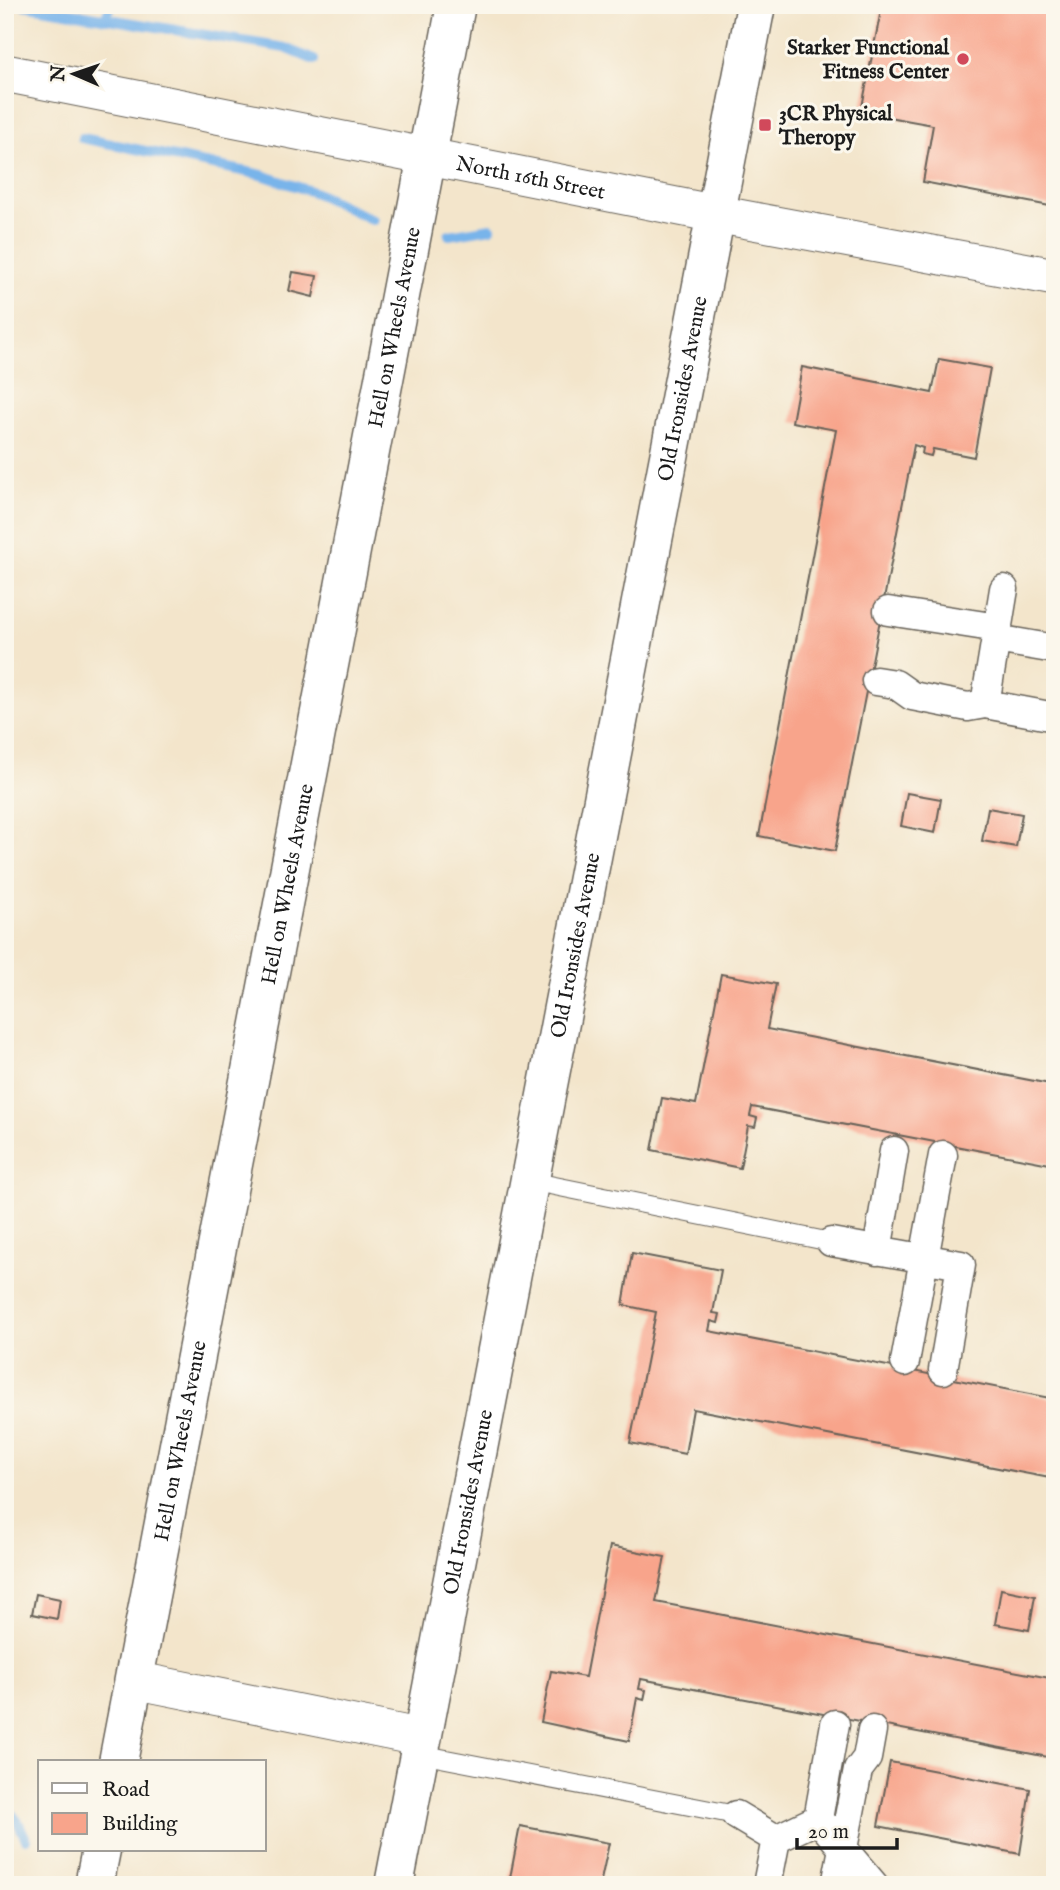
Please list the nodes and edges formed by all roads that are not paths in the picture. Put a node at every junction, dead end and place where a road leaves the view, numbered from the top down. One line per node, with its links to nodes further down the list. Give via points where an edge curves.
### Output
1 (456, 5): 4 (street, Hell on Wheels Avenue)
2 (756, 5): 5 (street, Old Ironsides Avenue)
3 (5, 73): 4 (street, North 16th Street)
4 (427, 156): 5 (street, North 16th Street); 22 (street, Hell on Wheels Avenue)
5 (716, 214): 6 (street, North 16th Street); 16 (street, Old Ironsides Avenue)
6 (1055, 277)
7 (1004, 589): 9 (street)
8 (888, 611): 9 (street)
9 (997, 633): 10 (street); 12 (street)
10 (1055, 649)
11 (876, 681): 12 (street, via 895,684 912,696 968,706)
12 (985, 704): 13 (street)
13 (1055, 717)
14 (894, 1151): 18 (street)
15 (943, 1155): 19 (street)
16 (530, 1181): 17 (lane); 25 (street, Old Ironsides Avenue)
17 (831, 1242): 18 (street)
18 (877, 1251): 19 (street)
19 (924, 1259): 20 (street); 21 (street, via 961,1265)
20 (905, 1362)
21 (943, 1370)
22 (134, 1680): 25 (street); 26 (street, Hell on Wheels Avenue)
23 (835, 1724): 28 (street)
24 (872, 1730): 30 (street, via 867,1758 858,1770)
25 (421, 1746): 27 (lane); 33 (street, Old Ironsides Avenue)
26 (118, 1760)
27 (736, 1815): 29 (street)
28 (818, 1819): 29 (street); 30 (street)
29 (776, 1839): 34 (street)
30 (843, 1847): 35 (street); 36 (street)
31 (101, 1852): 32 (street)
32 (94, 1885)
33 (394, 1885)
34 (767, 1885)
35 (836, 1885)
36 (874, 1885)

